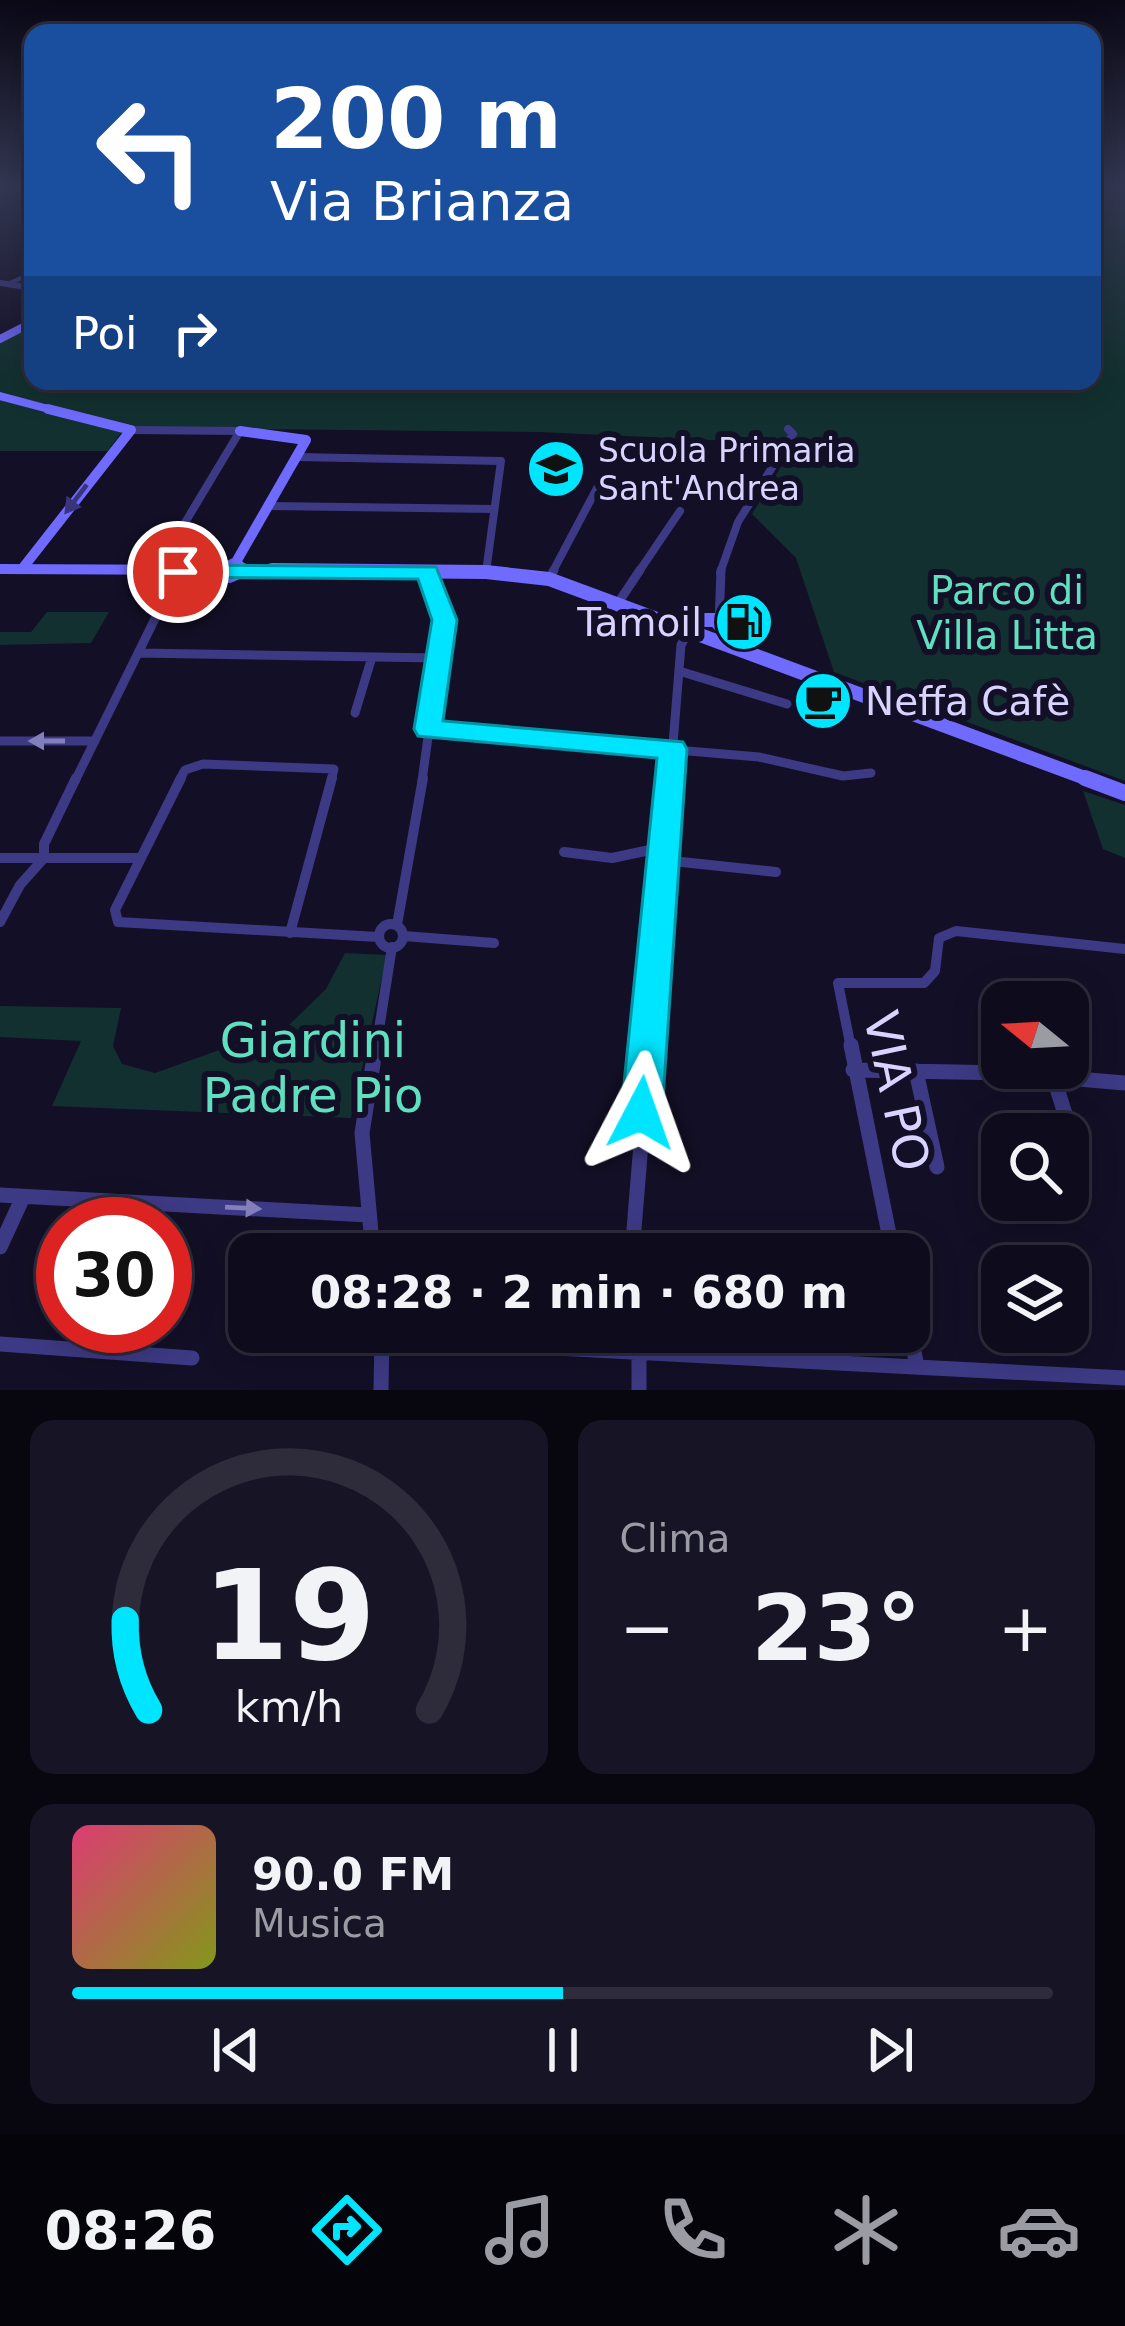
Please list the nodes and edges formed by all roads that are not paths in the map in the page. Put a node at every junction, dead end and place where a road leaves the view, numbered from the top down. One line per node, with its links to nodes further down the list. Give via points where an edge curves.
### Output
1 (0, 396): 3 (main road)
2 (788, 429): 19 (street, via 793,434 734,522)
3 (131, 430): 4 (street); 12 (main road, one-way to 12)
4 (240, 431): 5 (main road, via 306,438); 13 (street)
5 (297, 457): 7 (main road); 8 (street, via 491,458 501,461)
6 (597, 488): 17 (street)
7 (268, 506): 8 (street); 10 (main road)
8 (494, 509): 16 (street)
9 (680, 511): 18 (street)
10 (240, 566): 14 (main road); 15 (main road)
11 (0, 569): 12 (main road)
12 (22, 569): 13 (main road)
13 (156, 571): 14 (main road)
14 (178, 572): 20 (street)
15 (428, 572): 16 (main road); 22 (street, via 443,609)
16 (486, 572): 17 (main road)
17 (549, 579): 18 (main road)
18 (618, 603): 19 (main road)
19 (706, 625): 23 (street, via 681,645); 31 (main road, via 757,654)
20 (139, 653): 21 (street); 28 (street)
21 (371, 657): 22 (street); 25 (street)
22 (437, 658): 26 (street)
23 (679, 671): 24 (street); 29 (street)
24 (787, 704)
25 (355, 713)
26 (428, 729): 29 (street); 40 (street)
27 (0, 741): 28 (street, one-way to 27)
28 (95, 741): 35 (street)
29 (673, 749): 30 (street, via 843,776); 33 (street)
30 (871, 773)
31 (1125, 793)
32 (564, 852): 33 (street)
33 (664, 854): 37 (street); 54 (street)
34 (0, 858): 35 (street)
35 (44, 858): 36 (street); 38 (street)
36 (140, 858): 39 (street, via 114,918 127,925); 39 (street, via 179,776 193,766 334,770)
37 (776, 872)
38 (0, 922)
39 (290, 933): 41 (street)
40 (398, 936): 41 (street); 41 (street, via 384,927); 42 (street); 52 (street, via 362,1133)
41 (378, 937)
42 (494, 943)
43 (1125, 949): 44 (street, VIA PO, via 946,932 935,971 923,983 838,983)
44 (853, 1070): 45 (street); 55 (street, VIA PO)
45 (916, 1071): 46 (street); 49 (street)
46 (981, 1073)
47 (1089, 1080): 48 (street)
48 (1125, 1083)
49 (937, 1168)
50 (0, 1196): 51 (street)
51 (23, 1197): 52 (street, one-way to 52); 56 (street)
52 (368, 1215): 53 (street)
53 (370, 1233)
54 (634, 1233)
55 (888, 1233)
56 (0, 1247)
57 (0, 1344): 62 (street)
58 (382, 1353): 65 (street)
59 (639, 1353): 66 (street)
60 (676, 1353): 63 (street)
61 (914, 1353): 63 (street)
62 (192, 1358)
63 (917, 1366): 64 (street)
64 (1125, 1378)
65 (381, 1390)
66 (639, 1390)

